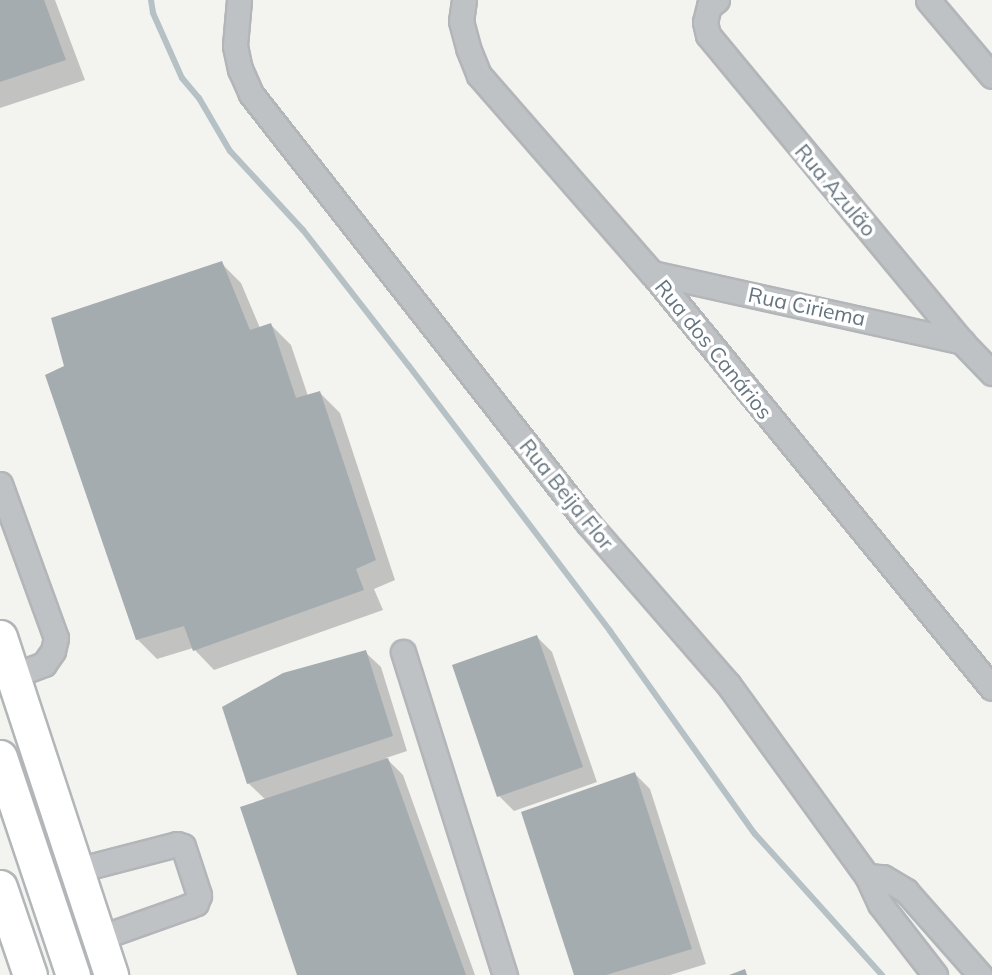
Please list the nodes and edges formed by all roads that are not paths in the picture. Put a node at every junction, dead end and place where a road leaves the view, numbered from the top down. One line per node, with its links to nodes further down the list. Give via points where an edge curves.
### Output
1 (239, 0): 16 (street, Rua Beija Flor, via 235,46 251,93 588,523 728,684)
2 (464, 0): 6 (street, Rua dos Canários, via 461,21 480,75)
3 (717, 0): 7 (street, Rua Azulão, via 709,6 708,35)
4 (928, 0): 5 (street)
5 (992, 76)
6 (652, 272): 7 (street, Rua Ciriema); 13 (street, Rua dos Canários)
7 (962, 342): 8 (street, Rua Azulão)
8 (992, 373)
9 (0, 484): 12 (street, via 56,638 44,664)
10 (0, 637): 12 (highway)
11 (403, 652): 22 (street)
12 (13, 676): 15 (highway)
13 (992, 688)
14 (0, 757): 20 (highway)
15 (77, 870): 18 (highway); 18 (street, via 177,844 183,846 199,895 196,903)
16 (867, 876): 23 (street, Rua Beija Flor, via 880,904); 24 (street, via 883,877 906,891)
17 (0, 887): 19 (highway)
18 (99, 938): 21 (highway)
19 (30, 975)
20 (73, 975)
21 (111, 975)
22 (505, 975)
23 (935, 975)
24 (980, 975)

